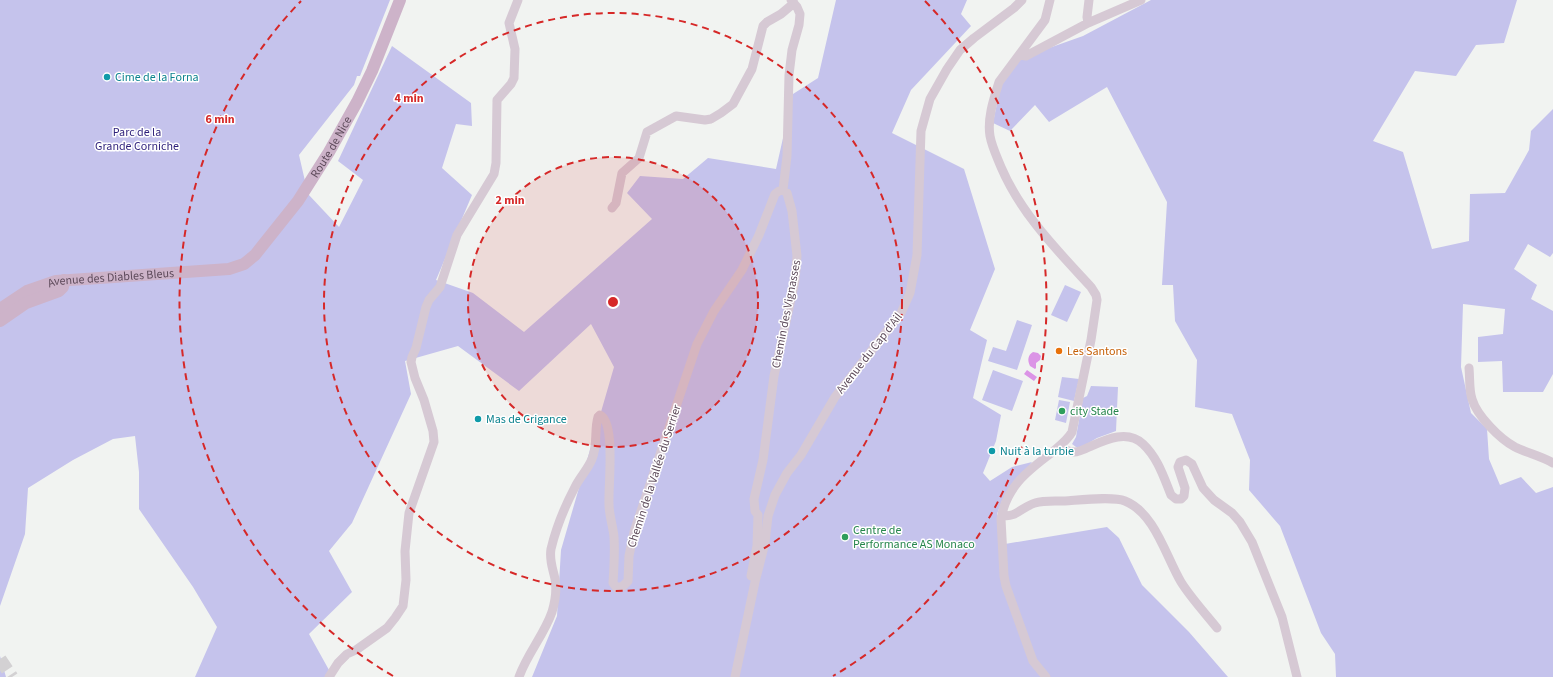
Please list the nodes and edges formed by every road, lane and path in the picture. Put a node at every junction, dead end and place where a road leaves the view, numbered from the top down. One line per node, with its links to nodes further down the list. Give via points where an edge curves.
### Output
1 (400, 0): 12 (main road, Route de Nice, via 360,96 298,202 255,255 244,264)
2 (518, 0): 24 (street, via 509,23 515,49 514,78 497,100 494,174 457,235 440,287 426,307 411,362 433,431 434,442 410,513 403,606 386,628 347,654)
3 (1022, 0): 20 (street, Avenue du Cap d'Ail, via 960,50 936,87 921,131 917,255 910,293 901,313 835,397 775,495)
4 (1050, 0): 9 (street, via 1045,20)
5 (1089, 0): 8 (street)
6 (1141, 0): 8 (street)
7 (793, 2): 10 (street, via 800,14 789,75 787,156); 11 (street, via 763,26 752,69 736,100 728,109 705,120 676,116 647,132 639,158 622,173 616,203)
8 (1088, 23): 9 (street, via 1026,56)
9 (1019, 55): 17 (street, via 999,82 995,94 990,130 994,151 1006,180 1029,217 1091,287 1097,300 1072,432)
10 (783, 190): 19 (street, Chemin des Vignasses, via 792,211 797,256 774,376 763,460 754,499); 25 (street, Chemin de la Vallée du Serrier, via 775,194 742,270 714,310 697,344 634,532 629,556 628,581 617,588 613,583 614,536 608,505 609,436 604,417 598,417 592,458 575,487 551,551 550,561 556,585 552,611)
11 (612, 208)
12 (229, 269): 13 (main road, Avenue des Diables Bleus)
13 (64, 280): 14 (main road, Avenue des Diables Bleus, via 27,291); 15 (main road, via 59,291 26,303)
14 (0, 309)
15 (0, 321)
16 (1469, 368): 18 (street, via 1472,399 1477,410 1496,432 1516,448)
17 (1061, 445): 21 (street, via 1020,480 1009,494); 28 (street, via 1065,450 1074,452 1113,437 1134,439 1143,444 1153,456 1171,495 1176,499 1184,496 1185,488 1178,467 1180,462 1186,460 1192,464 1203,488 1232,513 1252,542 1282,617)
18 (1553, 462)
19 (758, 515): 20 (street); 22 (street, Chemin des Vignasses, via 757,546 751,573 751,578)
20 (768, 516): 22 (street, Avenue du Cap d'Ail, via 765,543)
21 (1002, 516): 23 (street, via 1014,515 1040,502 1124,500 1134,506 1149,522 1158,535 1172,567); 27 (street, via 1006,586 1033,661)
22 (755, 582): 26 (street, Avenue du Cap d'Ail)
23 (1217, 628)
24 (329, 677)
25 (519, 677)
26 (735, 677)
27 (1046, 677)
28 (1297, 677)

